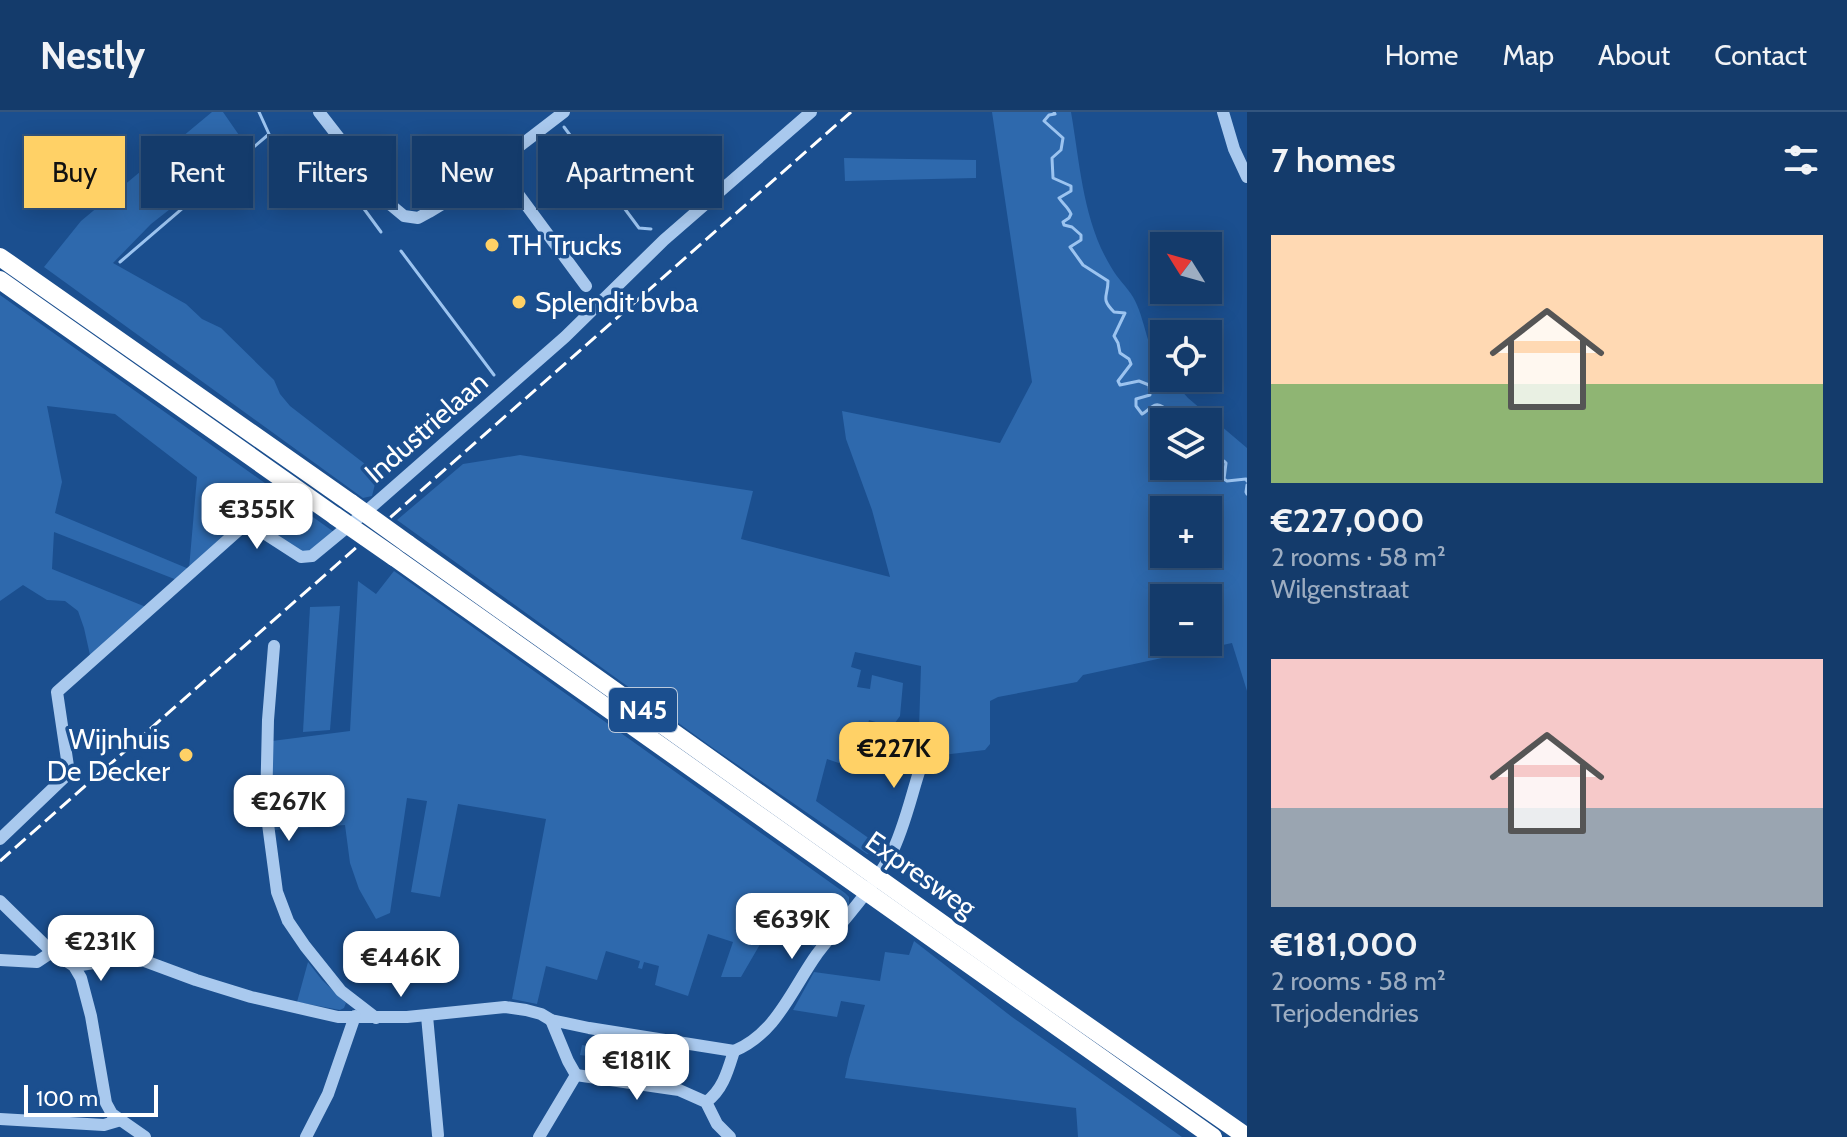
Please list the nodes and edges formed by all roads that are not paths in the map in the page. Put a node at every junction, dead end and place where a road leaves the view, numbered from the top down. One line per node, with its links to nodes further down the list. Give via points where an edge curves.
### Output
1 (319, 112): 8 (street, via 404,216 418,218)
2 (564, 112): 5 (street)
3 (811, 112): 15 (street, Industrielaan, via 664,240 565,337 312,556 301,557 256,528 241,528 57,692 69,773)
4 (1223, 112): 6 (street)
5 (522, 144)
6 (1247, 177)
7 (522, 199): 11 (street)
8 (436, 208)
9 (0, 257): 12 (highway, N45, bridge, via 351,503)
10 (0, 280): 12 (highway, N45, bridge, via 335,516)
11 (586, 286)
12 (401, 551): 16 (highway, Expresweg / N45)
13 (274, 646): 23 (street, via 266,809 277,892 305,946 341,991)
14 (934, 760): 16 (street, via 919,772 892,853)
15 (0, 839)
16 (872, 884): 25 (street, via 773,1021 749,1045); 35 (highway, Expresweg / N45); 36 (highway, Expresweg / N45)
17 (0, 901): 18 (street)
18 (52, 952): 19 (street, via 37,962); 20 (street)
19 (0, 960)
20 (74, 966): 21 (street, via 134,957 251,997 338,1017); 29 (street, via 91,1016)
21 (355, 1016): 23 (street); 32 (street, via 328,1094)
22 (427, 1016): 23 (street); 24 (street, via 505,1007); 30 (street)
23 (376, 1018)
24 (551, 1020): 25 (street); 26 (street)
25 (734, 1051): 27 (street, via 723,1083)
26 (576, 1075): 27 (street, via 679,1090); 33 (street)
27 (706, 1102): 34 (street)
28 (0, 1119): 29 (street)
29 (113, 1127): 31 (street)
30 (438, 1135)
31 (145, 1137)
32 (306, 1137)
33 (539, 1137)
34 (730, 1137)
35 (1213, 1137)
36 (1247, 1137)

